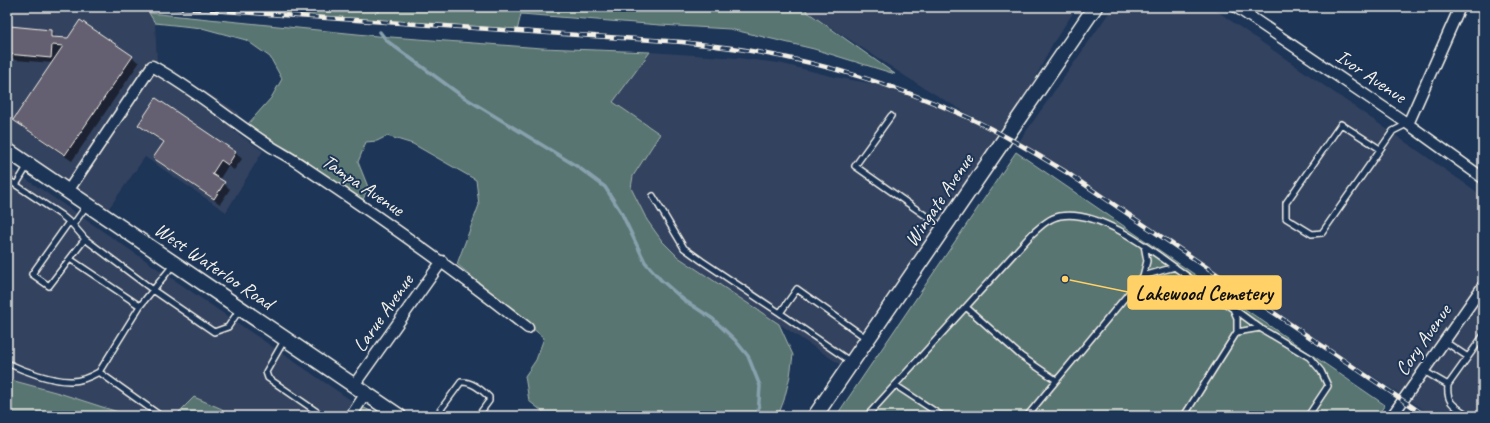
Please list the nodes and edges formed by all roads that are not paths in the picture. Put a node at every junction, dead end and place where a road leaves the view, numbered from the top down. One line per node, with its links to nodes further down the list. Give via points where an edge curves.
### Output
1 (1095, 7): 16 (street, Wingate Avenue)
2 (1236, 7): 5 (street, Ivor Avenue)
3 (1460, 7): 5 (street)
4 (891, 116): 16 (lane, via 854,166)
5 (1408, 124): 6 (lane, via 1393,131); 9 (street, Ivor Avenue)
6 (1380, 149): 6 (lane, via 1322,233 1312,234 1286,218 1286,204 1341,124)
7 (7, 150): 8 (street, West Waterloo Road)
8 (28, 165): 11 (lane); 12 (street, West Waterloo Road)
9 (1483, 178)
10 (7, 179): 11 (lane)
11 (16, 185): 15 (lane)
12 (68, 191): 14 (street, West Waterloo Road); 20 (street, Tampa Avenue, via 152,66 174,78 258,138)
13 (653, 196): 30 (lane, via 684,248)
14 (88, 205): 15 (lane); 21 (street, West Waterloo Road)
15 (71, 223): 17 (lane); 19 (lane, via 32,274 49,286)
16 (944, 228): 36 (street, Wingate Avenue)
17 (85, 239): 19 (lane); 25 (lane)
18 (1144, 245): 22 (lane); 23 (lane, via 1147,261); 27 (lane, via 1106,223 1081,216 1060,216 1046,222 1032,234)
19 (70, 258): 26 (lane)
20 (442, 261): 31 (street, Tampa Avenue); 44 (street, Larue Avenue)
21 (174, 263): 25 (lane); 28 (street, West Waterloo Road)
22 (1175, 267): 23 (lane); 29 (lane)
23 (1143, 276): 43 (lane)
24 (1483, 286): 37 (street, Cory Avenue)
25 (153, 290): 26 (lane); 28 (lane, via 214,332 228,327)
26 (140, 306): 42 (lane)
27 (966, 307): 43 (lane, via 1022,356); 45 (lane)
28 (240, 308): 35 (street, West Waterloo Road)
29 (1233, 309): 32 (lane); 33 (lane, via 1237,318)
30 (780, 313): 36 (lane, via 797,289); 40 (lane)
31 (528, 328)
32 (1260, 328): 33 (lane); 59 (lane, via 1309,357 1321,371 1328,386)
33 (1236, 332): 58 (lane)
34 (1483, 336): 38 (lane)
35 (286, 339): 44 (street, West Waterloo Road); 49 (lane, via 269,365 266,372 268,378)
36 (868, 339): 40 (street, Wingate Avenue)
37 (1444, 341): 38 (lane); 41 (street, Cory Avenue)
38 (1468, 357): 46 (lane)
39 (7, 363): 42 (lane, via 50,379 70,382 86,379)
40 (852, 363): 54 (street, Wingate Avenue)
41 (1424, 371): 46 (lane); 60 (street, Cory Avenue)
42 (99, 372): 48 (lane)
43 (1056, 380): 57 (lane)
44 (354, 385): 47 (street, West Waterloo Road)
45 (894, 385): 55 (lane); 56 (lane)
46 (1448, 385): 61 (lane, via 1447,395 1450,402)
47 (366, 394): 50 (street); 51 (street, West Waterloo Road)
48 (158, 414)
49 (323, 416)
50 (350, 416)
51 (399, 416)
52 (436, 416): 53 (lane, via 461,382 467,382 489,397 489,401)
53 (478, 416)
54 (815, 416)
55 (867, 416)
56 (942, 416)
57 (1027, 416)
58 (1184, 416)
59 (1308, 416)
60 (1392, 416)
61 (1469, 416)

